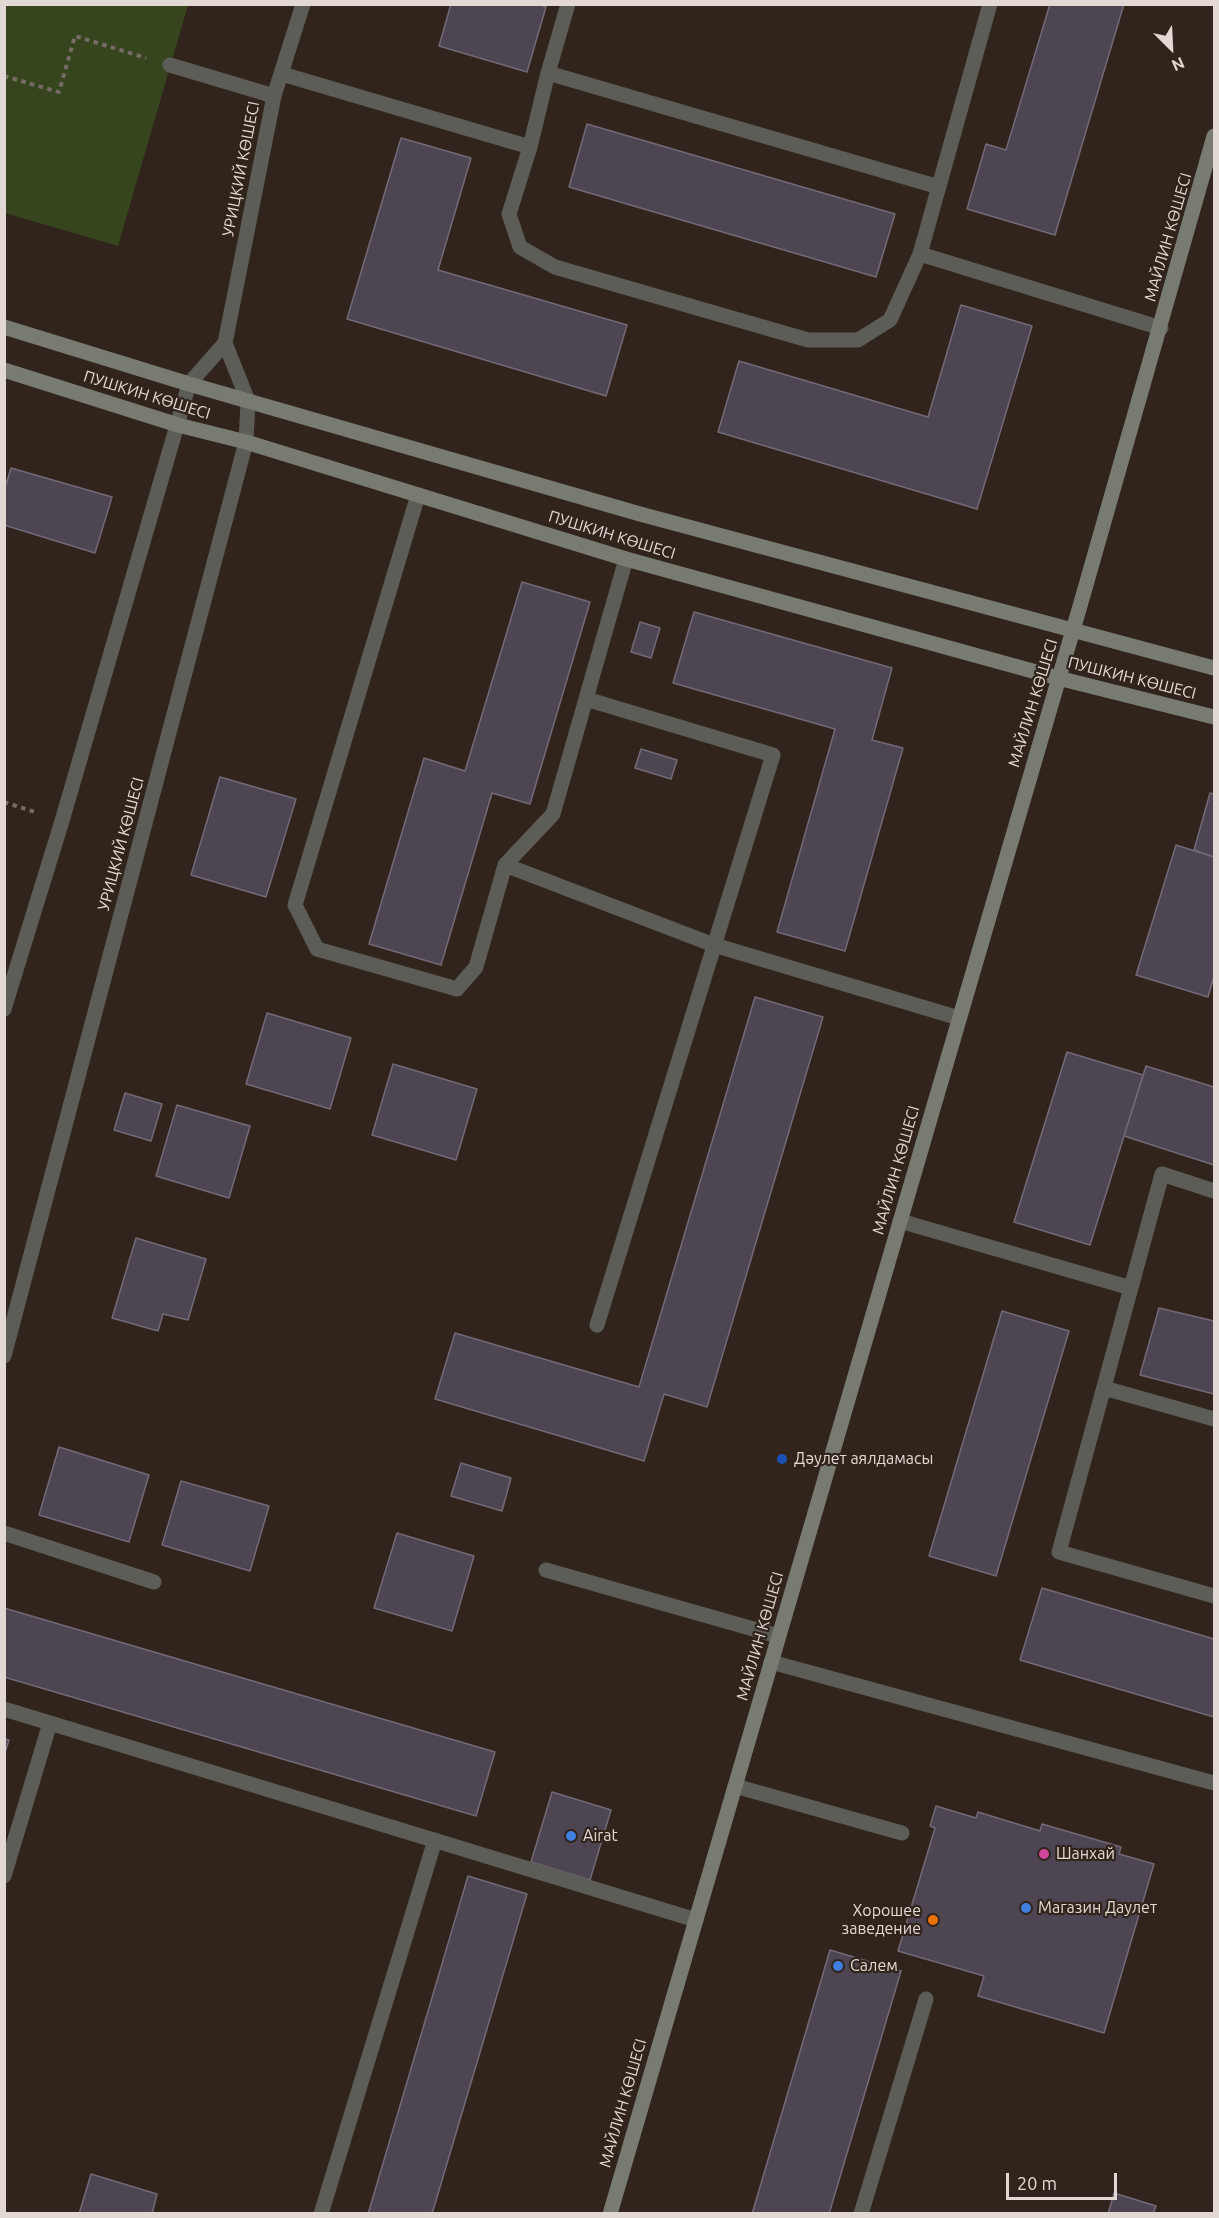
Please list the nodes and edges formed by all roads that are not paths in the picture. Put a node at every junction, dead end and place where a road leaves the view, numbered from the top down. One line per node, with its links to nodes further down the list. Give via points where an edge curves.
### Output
1 (303, 4): 6 (street, УРИЦКИЙ КӨШЕСІ)
2 (568, 4): 5 (street)
3 (990, 4): 10 (street)
4 (170, 65): 7 (street)
5 (548, 73): 9 (street); 10 (street)
6 (282, 74): 7 (street, УРИЦКИЙ КӨШЕСІ); 9 (street)
7 (274, 96): 14 (street, УРИЦКИЙ КӨШЕСІ)
8 (1215, 136): 13 (street, МАЙЛИН КӨШЕСІ)
9 (530, 147): 11 (street, via 509,214 520,247 555,267 808,340 858,340 890,320)
10 (939, 187): 11 (street)
11 (920, 254): 13 (street)
12 (4, 327): 16 (street, ПУШКИН КӨШЕСІ)
13 (1161, 328): 22 (street, МАЙЛИН КӨШЕСІ)
14 (225, 343): 16 (street); 17 (street, УРИЦКИЙ КӨШЕСІ)
15 (4, 370): 18 (street, ПУШКИН КӨШЕСІ)
16 (189, 384): 17 (street, ПУШКИН КӨШЕСІ); 18 (street)
17 (248, 401): 19 (street, УРИЦКИЙ КӨШЕСІ); 22 (street, ПУШКИН КӨШЕСІ, via 640,514)
18 (178, 425): 19 (street, ПУШКИН КӨШЕСІ); 29 (street)
19 (246, 442): 20 (street, ПУШКИН КӨШЕСІ); 35 (street, УРИЦКИЙ КӨШЕСІ)
20 (418, 495): 21 (street, ПУШКИН КӨШЕСІ); 27 (street, via 295,905 317,949 457,989 476,967)
21 (626, 559): 24 (street, ПУШКИН КӨШЕСІ); 25 (street)
22 (1074, 629): 23 (street, ПУШКИН КӨШЕСІ); 24 (street, МАЙЛИН КӨШЕСІ)
23 (1215, 668)
24 (1058, 678): 26 (street, ПУШКИН КӨШЕСІ); 30 (street, МАЙЛИН КӨШЕСІ)
25 (586, 699): 27 (street, via 553,814); 28 (street, via 772,756)
26 (1215, 717)
27 (505, 865): 28 (street)
28 (714, 945): 30 (street); 34 (street)
29 (4, 1009)
30 (959, 1018): 32 (street, МАЙЛИН КӨШЕСІ)
31 (1215, 1191): 33 (street, via 1162,1174)
32 (900, 1221): 33 (street); 42 (street, МАЙЛИН КӨШЕСІ)
33 (1131, 1288): 36 (street)
34 (597, 1325)
35 (4, 1356)
36 (1104, 1388): 37 (street); 41 (street, via 1059,1552)
37 (1215, 1419)
38 (4, 1533): 40 (street)
39 (546, 1570): 42 (street)
40 (154, 1582)
41 (1215, 1596)
42 (778, 1636): 43 (street, МАЙЛИН КӨШЕСІ)
43 (771, 1662): 46 (street); 47 (street, МАЙЛИН КӨШЕСІ)
44 (4, 1709): 45 (street)
45 (50, 1723): 49 (street); 50 (street)
46 (1215, 1783)
47 (735, 1786): 48 (street); 51 (street, МАЙЛИН КӨШЕСІ)
48 (902, 1833)
49 (435, 1840): 51 (street); 53 (street)
50 (4, 1876)
51 (696, 1920): 54 (street, МАЙЛИН КӨШЕСІ)
52 (926, 1999): 55 (street)
53 (321, 2214)
54 (610, 2214)
55 (861, 2214)

